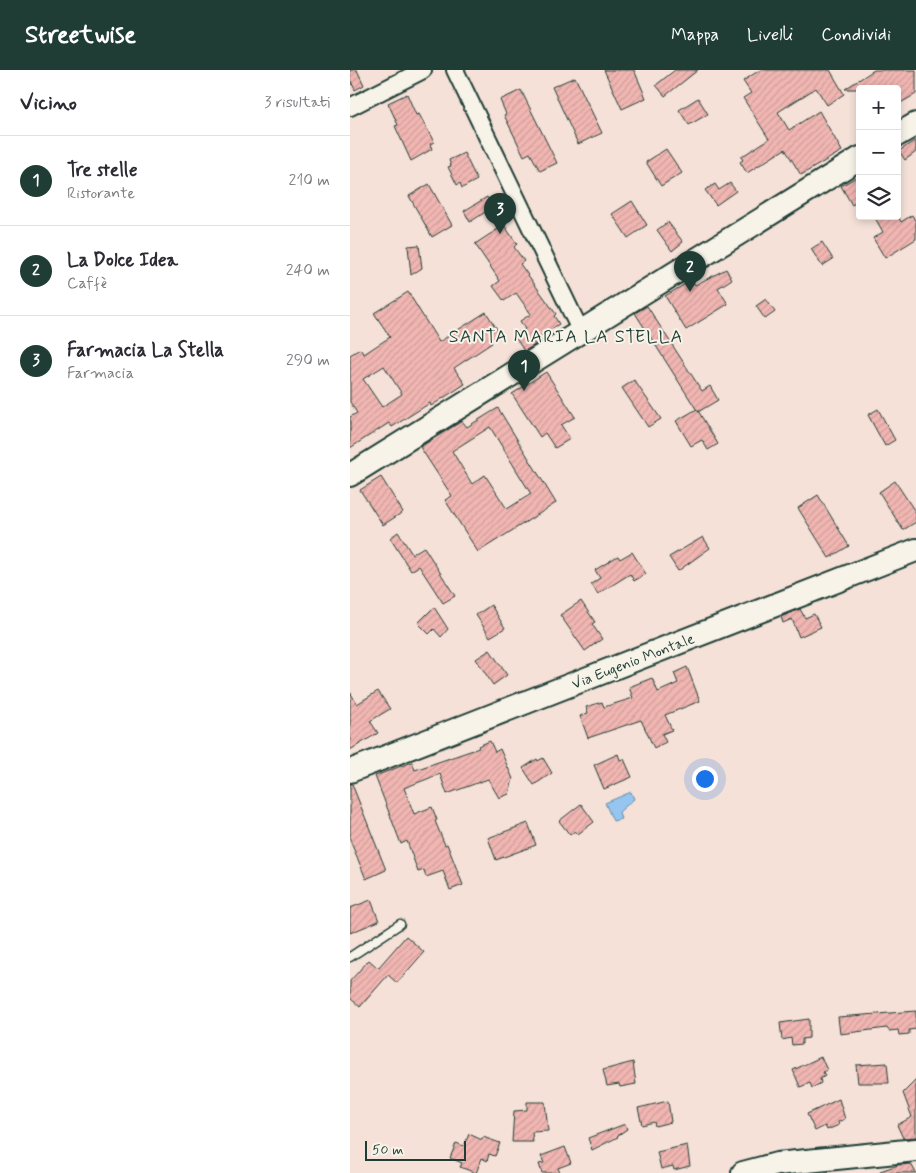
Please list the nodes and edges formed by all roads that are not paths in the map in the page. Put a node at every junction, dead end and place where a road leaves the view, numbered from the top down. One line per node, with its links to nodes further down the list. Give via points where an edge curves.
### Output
1 (423, 70): 3 (street)
2 (455, 70): 8 (street)
3 (405, 74): 4 (street)
4 (350, 107)
5 (916, 124): 6 (street)
6 (901, 133)
7 (856, 160): 8 (street)
8 (581, 332): 9 (street)
9 (350, 475)
10 (916, 550): 11 (street, Via Eugenio Montale)
11 (350, 772)
12 (400, 924): 13 (lane)
13 (350, 957)
14 (916, 1150): 15 (street, via 777,1164)
15 (743, 1173)

